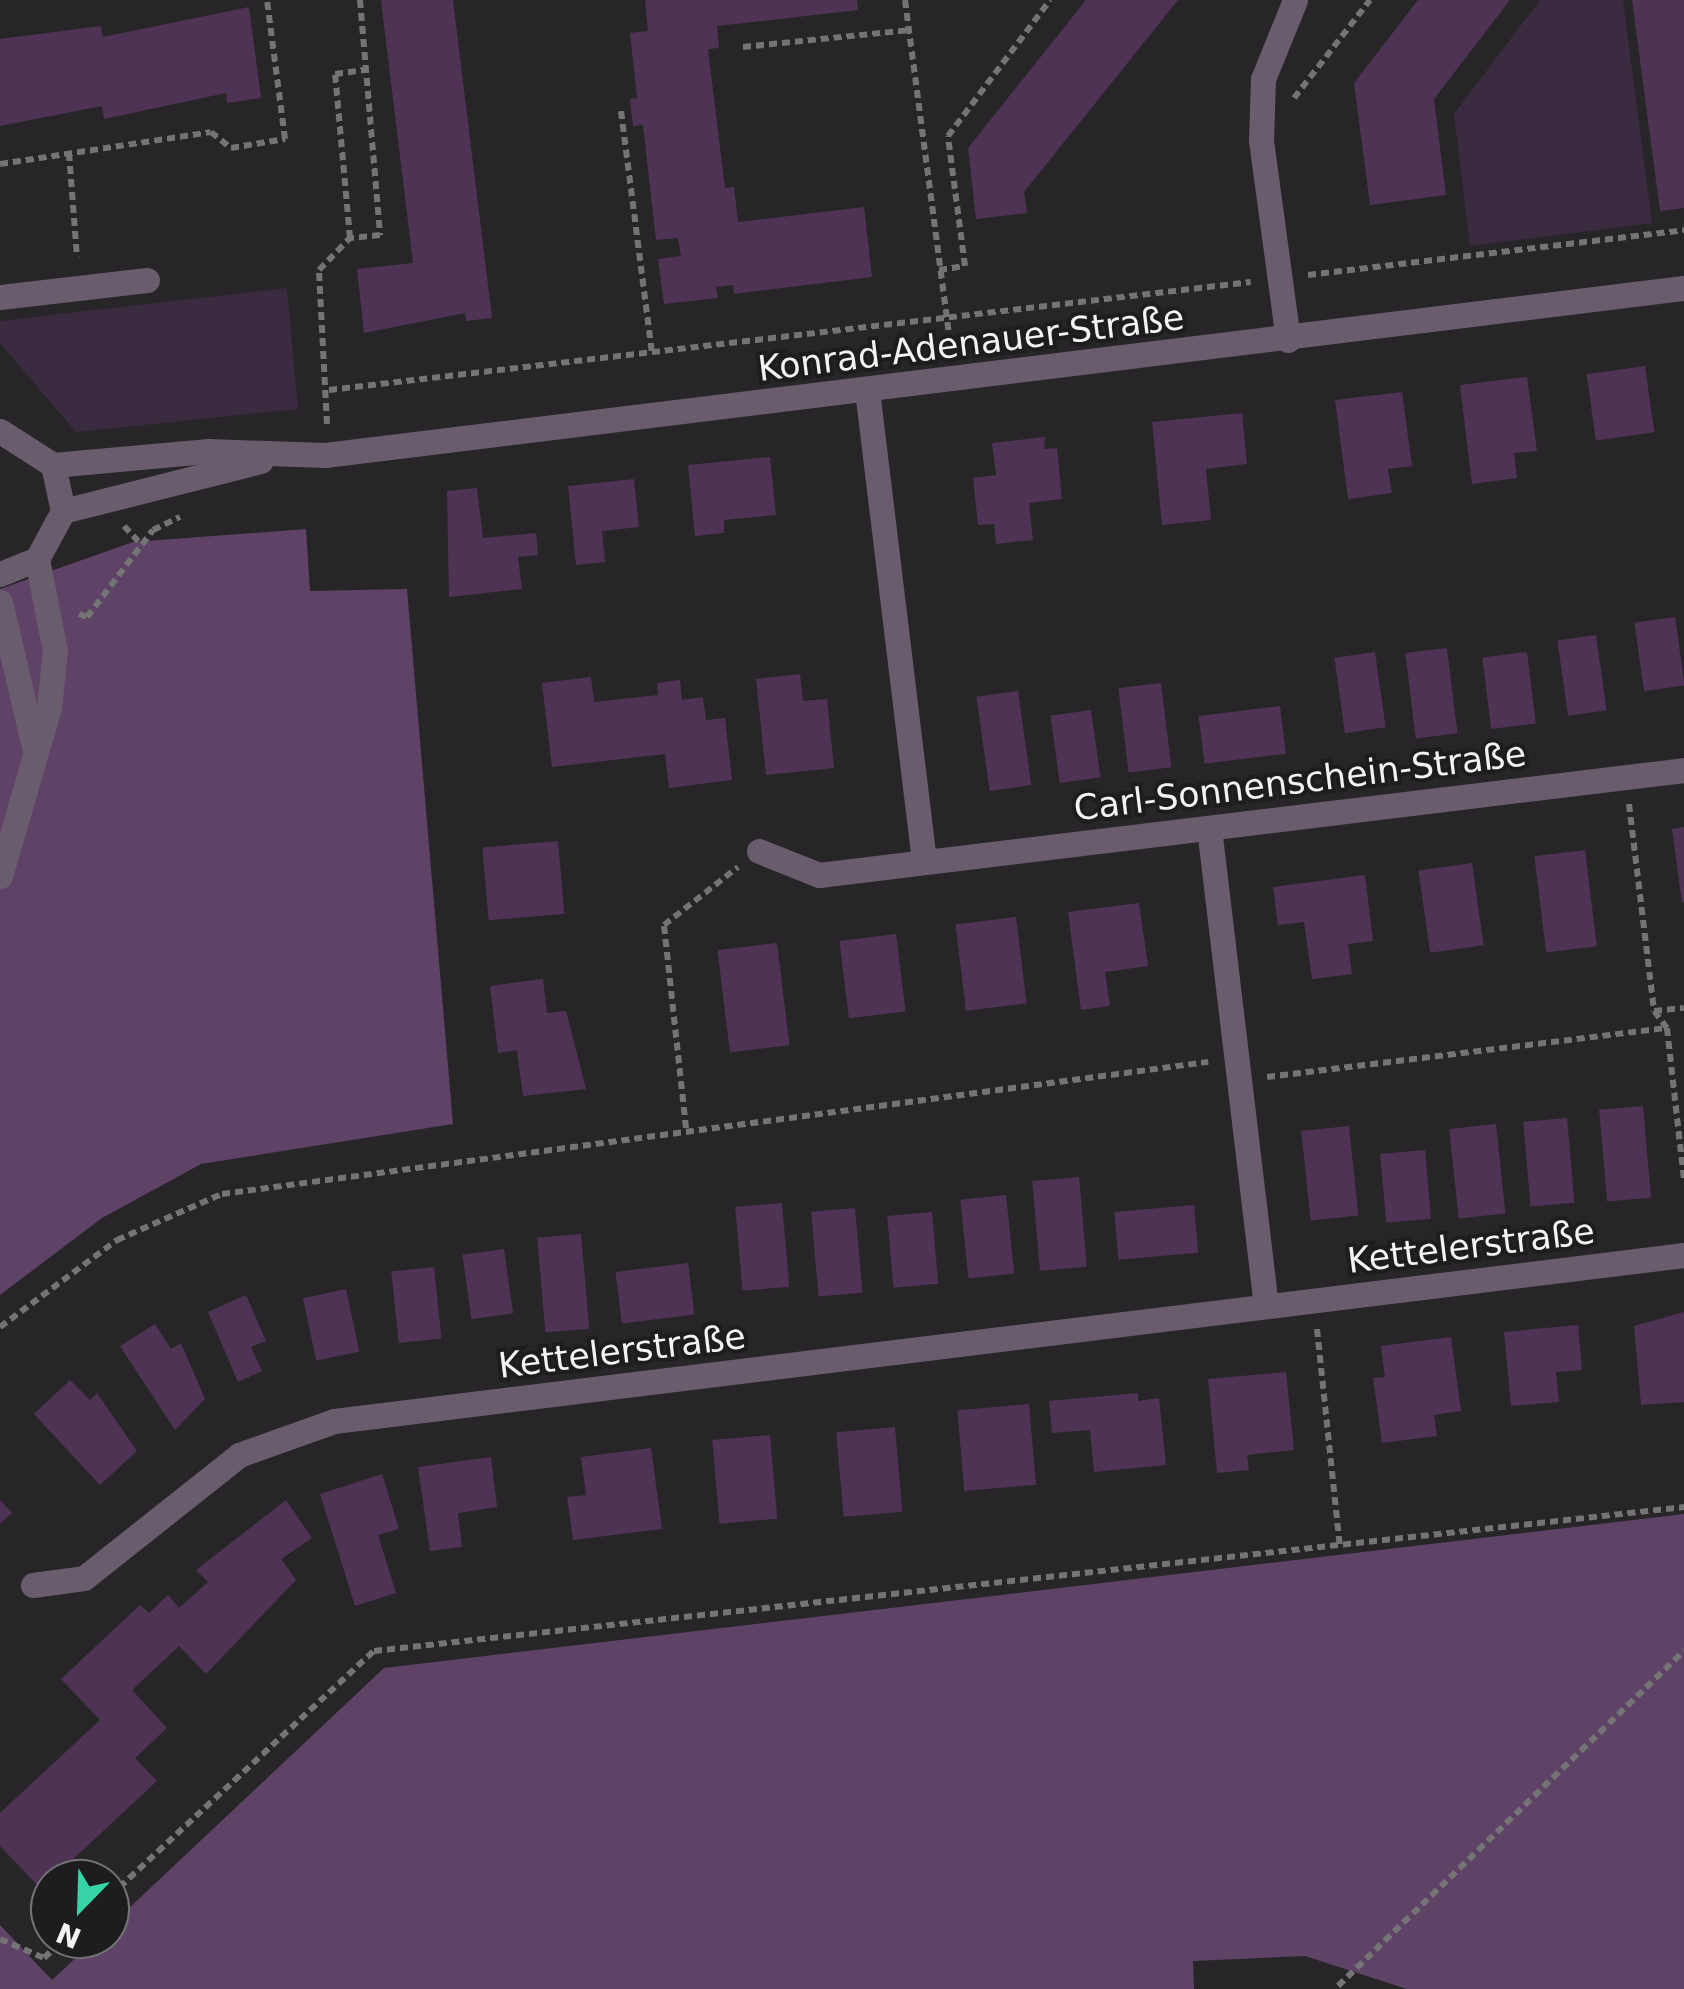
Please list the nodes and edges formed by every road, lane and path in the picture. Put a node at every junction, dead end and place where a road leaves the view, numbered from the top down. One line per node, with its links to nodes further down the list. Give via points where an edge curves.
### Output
1 (267, 0): 12 (path, via 285,139 231,148 211,132)
2 (360, 0): 9 (path)
3 (905, 0): 7 (path)
4 (1050, 0): 16 (path, via 948,136 965,266)
5 (1295, 0): 11 (street, via 1263,79)
6 (1370, 0): 11 (path)
7 (909, 30): 8 (path); 16 (path)
8 (744, 48)
9 (364, 70): 15 (path, via 335,74); 15 (path, via 380,235)
10 (621, 111): 24 (path)
11 (1261, 141): 17 (street)
12 (69, 153): 13 (path); 19 (path)
13 (0, 164)
14 (1684, 230): 17 (path)
15 (350, 238): 26 (path, via 320,270)
16 (939, 270): 22 (path)
17 (1280, 278): 22 (path); 23 (street)
18 (147, 280): 19 (street)
19 (80, 288): 21 (street)
20 (1684, 288): 23 (street, Konrad-Adenauer-Straße)
21 (0, 297)
22 (946, 319): 24 (path); 25 (path)
23 (1288, 340): 25 (street, Konrad-Adenauer-Straße)
24 (652, 353): 26 (path)
25 (956, 379): 27 (street, Konrad-Adenauer-Straße)
26 (329, 390): 29 (path)
27 (868, 390): 29 (street, Konrad-Adenauer-Straße); 43 (street)
28 (0, 431): 31 (street, via 38,447)
29 (325, 456): 30 (street, Konrad-Adenauer-Straße)
30 (266, 459): 31 (street, Konrad-Adenauer-Straße, via 208,452); 32 (street, Konrad-Adenauer-Straße)
31 (54, 466): 32 (street)
32 (63, 511): 34 (street)
33 (187, 513): 37 (path, via 122,562 87,617)
34 (37, 559): 35 (street); 38 (street, via 55,650)
35 (0, 574)
36 (0, 602): 38 (street)
37 (68, 610)
38 (35, 752): 44 (street)
39 (1684, 770): 40 (street, Carl-Sonnenschein-Straße)
40 (1626, 777): 41 (street, Carl-Sonnenschein-Straße); 46 (path)
41 (1209, 828): 43 (street, Carl-Sonnenschein-Straße); 48 (street)
42 (759, 851): 43 (street, Carl-Sonnenschein-Straße, via 819,875); 49 (path, via 664,925)
43 (924, 862)
44 (0, 876)
45 (1684, 1008): 46 (path)
46 (1654, 1011): 47 (path)
47 (1667, 1028): 48 (path); 50 (path)
48 (1240, 1069): 49 (path); 53 (street)
49 (686, 1128): 54 (path, via 222,1194 116,1240)
50 (1684, 1179)
51 (1684, 1255): 52 (street, Kettelerstraße)
52 (1314, 1300): 53 (street, Kettelerstraße); 56 (path)
53 (1266, 1306): 57 (street, Kettelerstraße, via 334,1422 239,1456 84,1578)
54 (0, 1327)
55 (1684, 1507): 56 (path)
56 (1340, 1547): 59 (path, via 374,1651)
57 (33, 1585)
58 (1684, 1651): 62 (path)
59 (130, 1877)
60 (0, 1939): 61 (path)
61 (30, 1952)
62 (1338, 1986)

